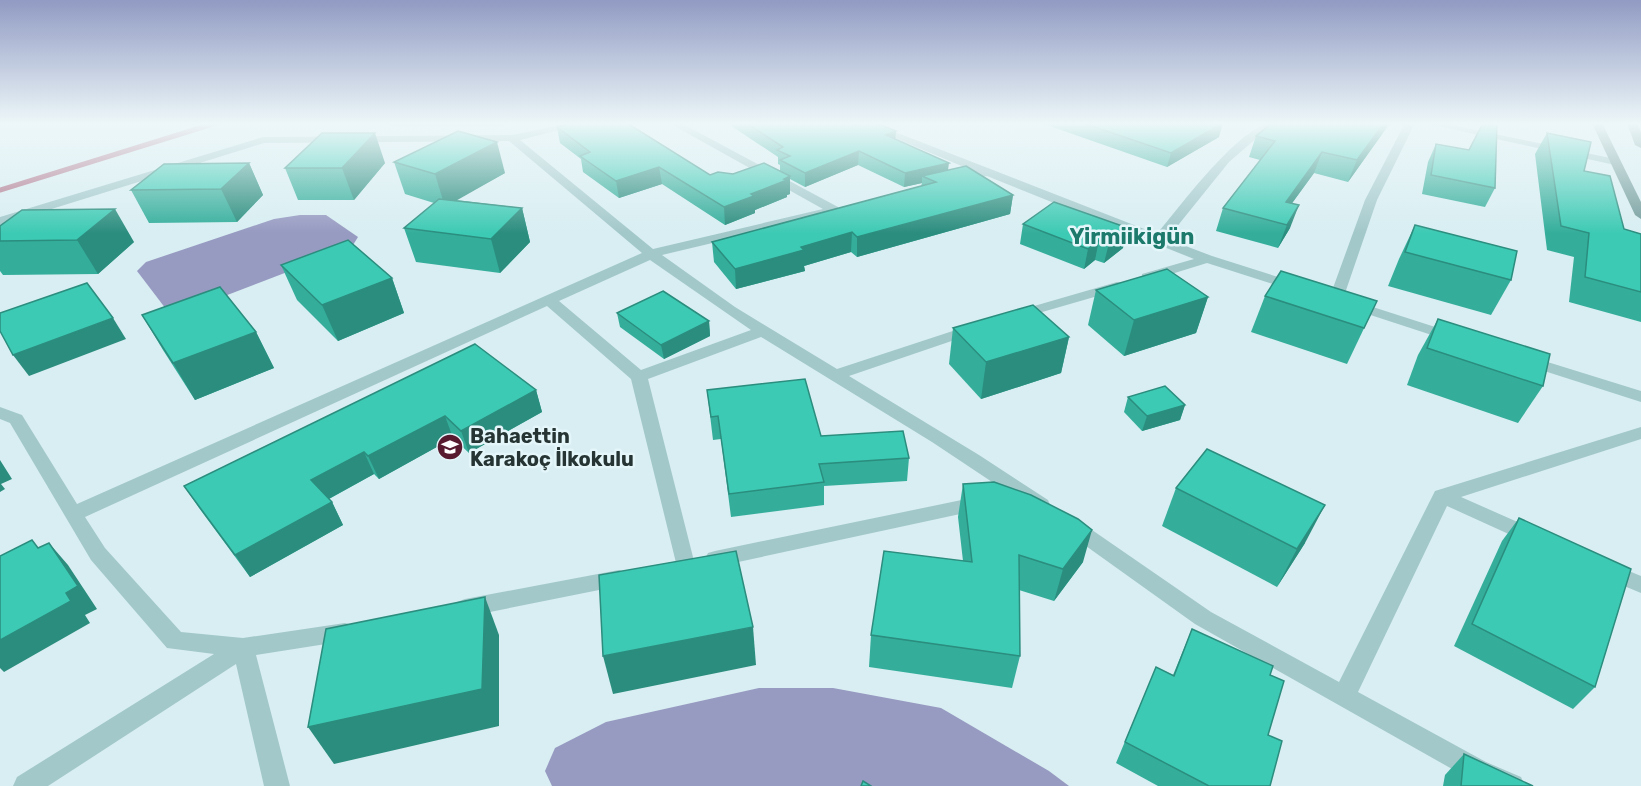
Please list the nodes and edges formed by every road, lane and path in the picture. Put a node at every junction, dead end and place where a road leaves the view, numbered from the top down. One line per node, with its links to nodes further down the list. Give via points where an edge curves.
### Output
1 (199, 160): 12 (street)
2 (537, 160): 14 (street)
3 (746, 160): 14 (street, via 840,208)
4 (958, 160): 9 (street)
5 (1225, 160): 13 (street)
6 (1391, 160): 16 (street)
7 (1604, 160): 8 (street)
8 (1615, 162): 11 (main road)
9 (990, 172): 10 (street); 13 (street)
10 (946, 183)
11 (1641, 215)
12 (0, 221)
13 (1160, 239): 15 (street)
14 (651, 254): 17 (street); 20 (street)
15 (1207, 259): 16 (street); 18 (street)
16 (1326, 296): 21 (street)
17 (549, 300): 24 (street); 30 (street)
18 (1005, 319)
19 (984, 326): 23 (street)
20 (762, 331): 23 (street); 24 (street)
21 (1472, 343)
22 (1506, 354): 25 (street)
23 (836, 375): 28 (street)
24 (639, 377): 33 (street)
25 (1641, 398)
26 (0, 413): 30 (street, via 16,419)
27 (1641, 433): 29 (street)
28 (1025, 494): 33 (street); 40 (street, via 1203,618)
29 (1442, 496): 31 (street); 40 (street)
30 (73, 514): 39 (street, via 98,554 175,641)
31 (1546, 543)
32 (1588, 562): 36 (street)
33 (685, 565): 34 (street)
34 (663, 569)
35 (640, 574): 37 (street)
36 (1641, 585)
37 (448, 611)
38 (369, 627): 39 (street)
39 (243, 648): 41 (street); 42 (street)
40 (1344, 696): 43 (street)
41 (26, 786)
42 (277, 786)
43 (1512, 786)

